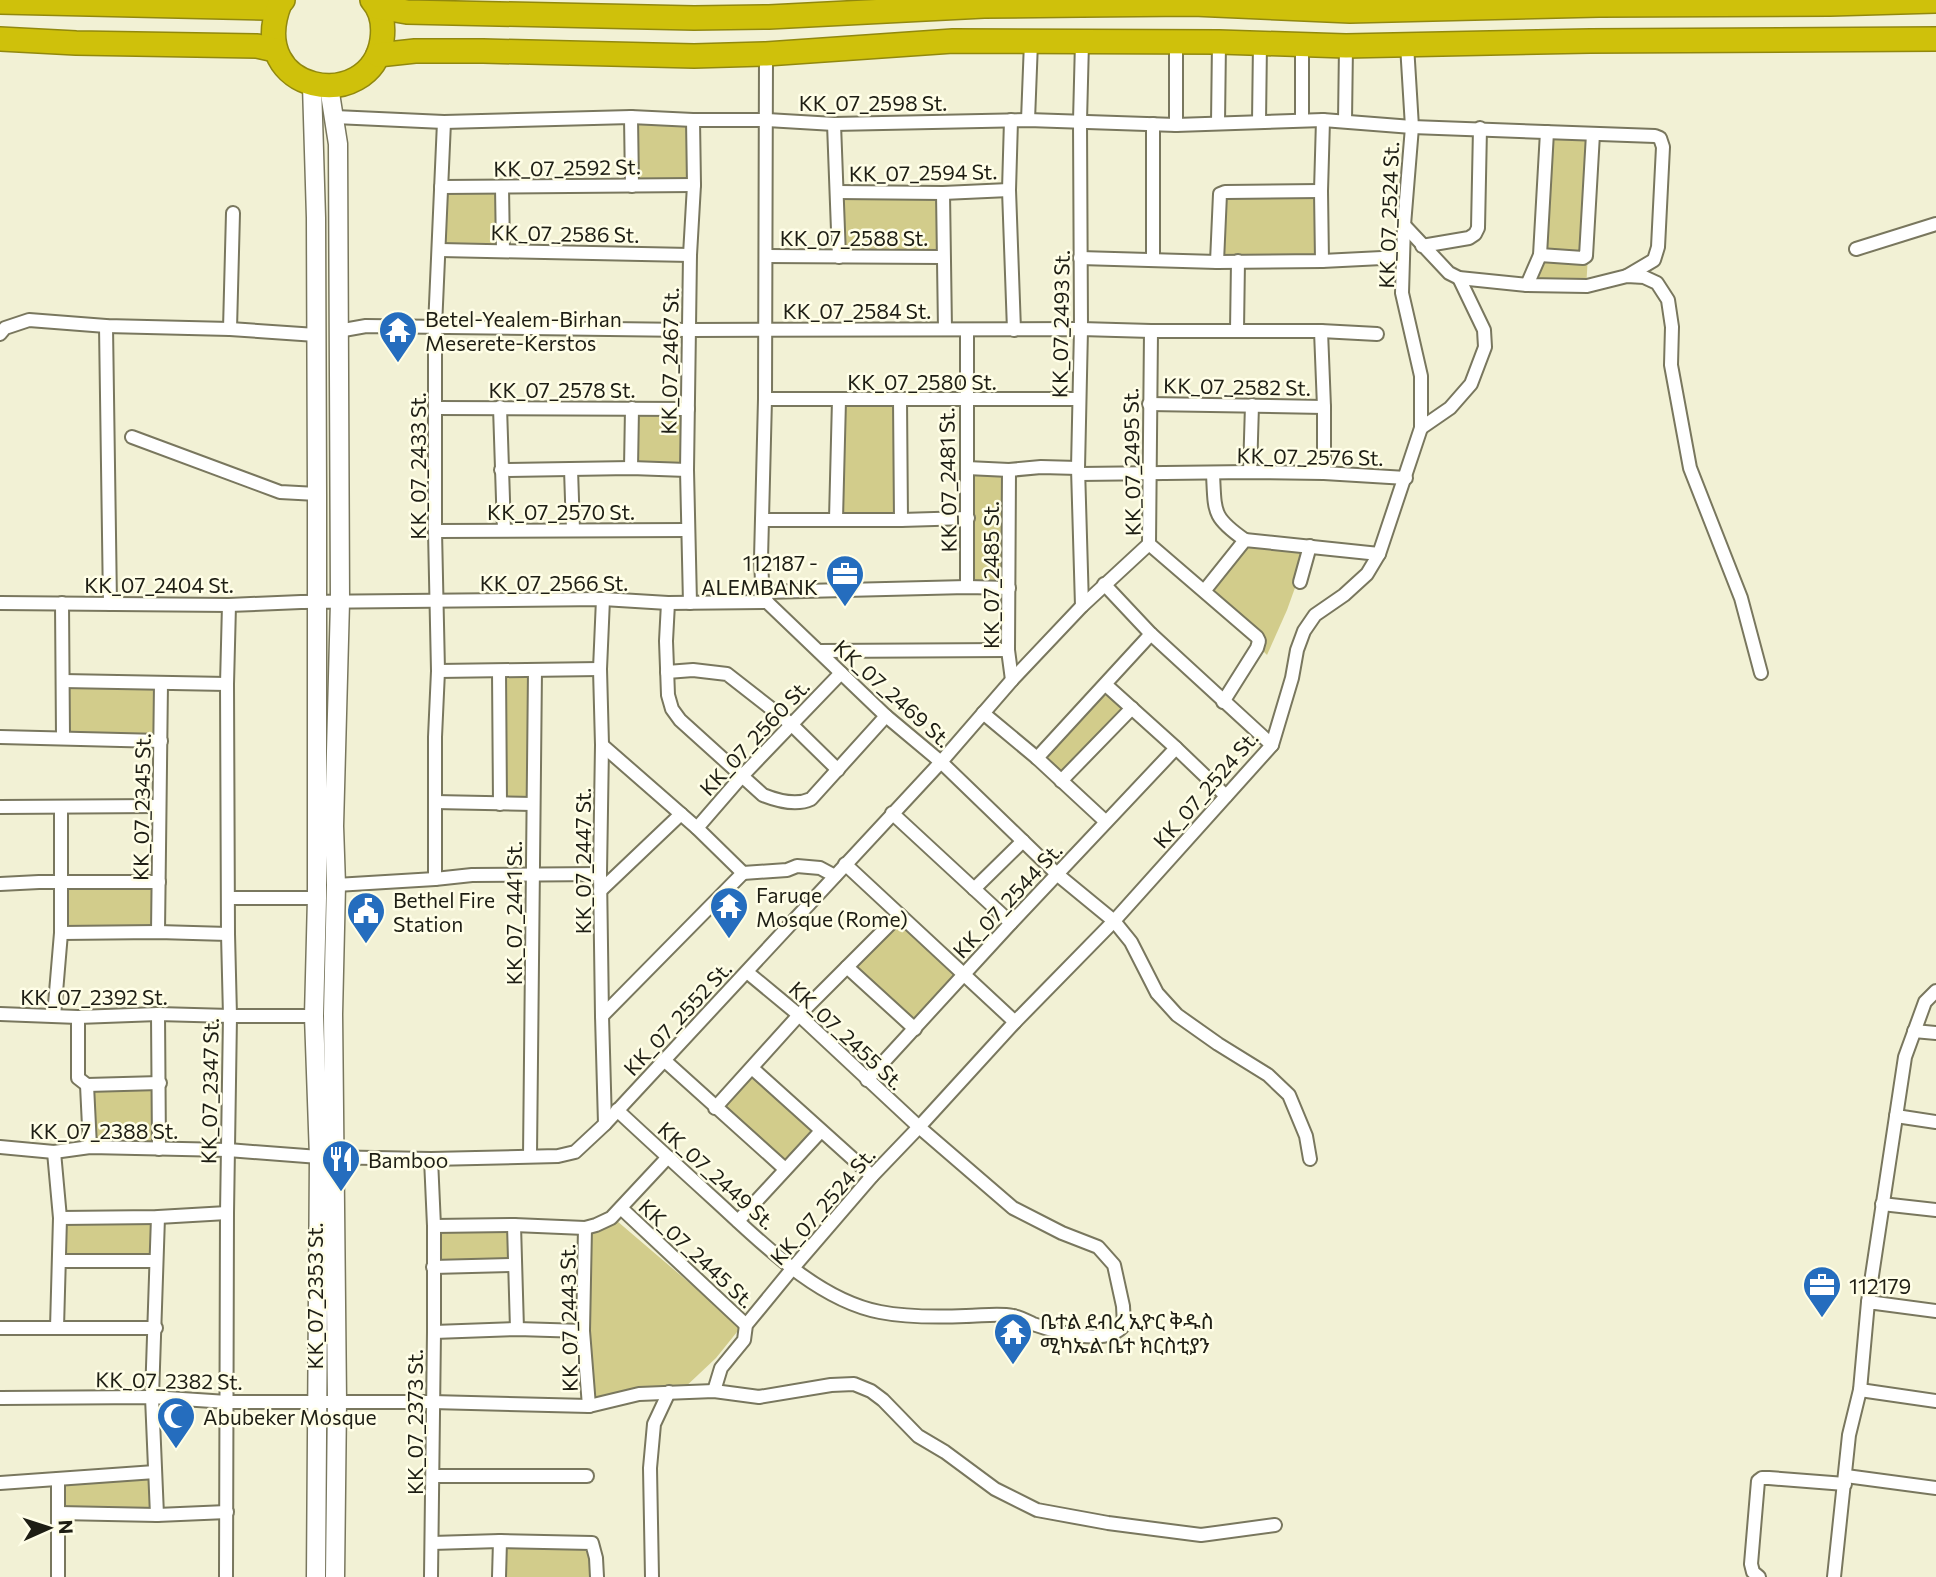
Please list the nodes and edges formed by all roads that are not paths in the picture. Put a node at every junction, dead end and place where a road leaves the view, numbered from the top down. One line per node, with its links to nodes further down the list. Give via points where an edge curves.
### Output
1 (281, 1): 3 (highway, via 265,8); 27 (highway, via 272,34)
2 (1936, 1): 7 (highway)
3 (13, 2)
4 (1082, 2): 5 (highway); 9 (highway)
5 (1142, 2): 6 (highway)
6 (1193, 2): 10 (highway)
7 (1726, 2): 15 (highway)
8 (984, 3): 9 (highway); 13 (highway)
9 (1034, 3)
10 (1262, 3): 12 (highway)
11 (375, 4): 16 (highway, via 407,12 597,18); 29 (highway, via 383,31)
12 (1304, 4): 14 (highway)
13 (896, 5): 16 (highway)
14 (1350, 6): 15 (highway)
15 (1396, 7): 25 (highway)
16 (769, 8)
17 (0, 39): 27 (highway)
18 (1927, 39): 25 (highway)
19 (1031, 42): 20 (highway); 28 (highway, via 953,41); 36 (street)
20 (1082, 42): 22 (highway); 39 (street, KK_07_2493 St.)
21 (1219, 42): 22 (highway); 23 (highway); 43 (street)
22 (1176, 43): 46 (street)
23 (1260, 43): 24 (highway); 42 (street)
24 (1302, 44): 26 (highway); 37 (street)
25 (1397, 45): 26 (highway); 47 (street, KK_07_2524 St.)
26 (1346, 46): 40 (street)
27 (275, 50): 30 (highway, via 296,77)
28 (766, 54): 29 (highway, via 415,51); 34 (street)
29 (378, 55): 30 (highway, via 366,72 349,83)
30 (320, 86): 31 (street); 95 (street)
31 (335, 117): 41 (street, KK_07_2598 St.); 90 (street)
32 (631, 117): 33 (street, KK_07_2598 St.); 41 (street, KK_07_2598 St.); 52 (street)
33 (693, 120): 34 (street, KK_07_2598 St.); 51 (street, KK_07_2467 St.)
34 (767, 120): 44 (street, KK_07_2598 St.); 68 (street)
35 (1011, 120): 36 (street, KK_07_2598 St.); 44 (street, KK_07_2598 St.); 55 (street)
36 (1028, 120): 39 (street, KK_07_2598 St.)
37 (1302, 120): 38 (street, KK_07_2598 St.); 42 (street, KK_07_2598 St.)
38 (1323, 120): 40 (street, KK_07_2598 St.); 56 (street)
39 (1080, 121): 45 (street, KK_07_2598 St.); 72 (street, KK_07_2493 St.)
40 (1345, 121): 47 (street, KK_07_2598 St.)
41 (444, 122): 53 (street, KK_07_2433 St.)
42 (1259, 122): 43 (street, KK_07_2598 St.)
43 (1218, 123): 46 (street, KK_07_2598 St.)
44 (834, 124): 57 (street)
45 (1153, 124): 46 (street, KK_07_2598 St.); 73 (street)
46 (1176, 125)
47 (1412, 127): 48 (street, KK_07_2598 St.); 61 (street, KK_07_2524 St.)
48 (1480, 128): 49 (street, KK_07_2598 St.); 62 (street, via 1478,228 1469,238)
49 (1547, 132): 50 (street, KK_07_2598 St.); 67 (street)
50 (1593, 134): 67 (street, via 1586,256); 77 (street, KK_07_2598 St., via 1655,136 1663,147 1658,247 1654,260)
51 (694, 185): 52 (street, KK_07_2592 St.); 66 (street, KK_07_2467 St.)
52 (632, 186): 54 (street, KK_07_2592 St.)
53 (441, 187): 54 (street, KK_07_2592 St.); 64 (street, KK_07_2433 St.)
54 (502, 187): 65 (street)
55 (1009, 190): 58 (street, KK_07_2594 St.); 88 (street)
56 (1321, 191): 74 (street, via 1220,194); 76 (street)
57 (837, 192): 58 (street, KK_07_2594 St.); 69 (street)
58 (943, 193): 70 (street)
59 (233, 214): 83 (street)
60 (1936, 224): 63 (street)
61 (1404, 225): 62 (street); 71 (street, KK_07_2524 St.)
62 (1422, 246): 78 (street)
63 (1856, 249)
64 (440, 250): 65 (street, KK_07_2586 St.); 81 (street, KK_07_2433 St.)
65 (503, 251): 66 (street, KK_07_2586 St.)
66 (690, 255): 86 (street, KK_07_2467 St.)
67 (1540, 255): 79 (street)
68 (766, 256): 69 (street, KK_07_2588 St.); 84 (street)
69 (839, 257): 70 (street, KK_07_2588 St.)
70 (942, 257): 85 (street)
71 (1402, 257): 76 (street); 108 (street, KK_07_2524 St., via 1402,292 1422,376)
72 (1080, 258): 73 (street); 82 (street, KK_07_2493 St.)
73 (1153, 259): 74 (street)
74 (1217, 261): 75 (street)
75 (1238, 261): 76 (street); 89 (street)
76 (1322, 261)
77 (1627, 276): 79 (street, via 1587,286); 161 (street, via 1657,283 1668,300 1671,365 1690,468 1741,598)
78 (1459, 278): 79 (street); 108 (street, via 1484,330 1485,346 1471,384 1450,408)
79 (1527, 285)
80 (106, 326): 83 (street); 93 (street, via 29,320); 149 (street)
81 (435, 327): 86 (street, KK_07_2584 St.); 90 (street, KK_07_2584 St., via 366,326); 105 (street, KK_07_2433 St.)
82 (1081, 328): 88 (street, KK_07_2584 St.); 91 (street, KK_07_2584 St.); 97 (street, KK_07_2493 St.)
83 (230, 329): 95 (street)
84 (765, 329): 85 (street, KK_07_2584 St.); 86 (street, KK_07_2584 St.); 96 (street)
85 (945, 329): 87 (street, KK_07_2584 St.)
86 (689, 330): 107 (street, KK_07_2467 St.)
87 (967, 330): 88 (street, KK_07_2584 St.); 100 (street, KK_07_2481 St.)
88 (1014, 330)
89 (1237, 330): 91 (street, KK_07_2584 St.); 92 (street, KK_07_2584 St.)
90 (338, 331): 142 (street)
91 (1151, 331): 101 (street, KK_07_2495 St.)
92 (1321, 331): 94 (street, KK_07_2584 St.); 104 (street)
93 (0, 334)
94 (1377, 334)
95 (317, 335): 122 (street)
96 (765, 399): 98 (street, KK_07_2580 St.); 125 (street)
97 (1078, 399): 100 (street, KK_07_2580 St.); 116 (street, KK_07_2493 St.)
98 (838, 400): 99 (street, KK_07_2580 St.); 124 (street)
99 (900, 400): 100 (street, KK_07_2580 St.); 126 (street)
100 (965, 400): 112 (street, KK_07_2481 St.)
101 (1149, 404): 102 (street, KK_07_2582 St.); 119 (street, KK_07_2495 St.)
102 (1252, 405): 104 (street, KK_07_2582 St.); 117 (street)
103 (499, 407): 105 (street, KK_07_2578 St.); 106 (street, KK_07_2578 St.); 113 (street)
104 (1324, 407): 118 (street)
105 (436, 408): 130 (street, KK_07_2433 St.)
106 (632, 408): 107 (street, KK_07_2578 St.); 111 (street)
107 (688, 409): 114 (street, KK_07_2467 St.)
108 (1421, 428): 121 (street, KK_07_2524 St.)
109 (132, 437): 122 (street, via 280,492)
110 (570, 468): 111 (street); 113 (street); 128 (street)
111 (631, 468): 114 (street)
112 (967, 468): 115 (street, KK_07_2576 St.); 123 (street, KK_07_2481 St.)
113 (501, 470): 127 (street)
114 (687, 470): 129 (street, KK_07_2467 St.)
115 (1009, 470): 116 (street, KK_07_2576 St.); 138 (street, KK_07_2485 St.)
116 (1078, 471): 119 (street, KK_07_2576 St.); 151 (street, KK_07_2493 St.)
117 (1250, 472): 118 (street, KK_07_2576 St.); 120 (street, KK_07_2576 St.)
118 (1324, 473): 121 (street, KK_07_2576 St.)
119 (1150, 474): 120 (street, KK_07_2576 St.); 132 (street, KK_07_2495 St.)
120 (1213, 474): 131 (street, KK_07_2576 St., via 1215,510 1227,527)
121 (1406, 478): 134 (street, KK_07_2524 St.)
122 (317, 494): 144 (street)
123 (968, 518): 126 (street); 137 (street, KK_07_2481 St.)
124 (836, 519): 125 (street); 126 (street)
125 (762, 520): 140 (street)
126 (901, 520)
127 (504, 530): 128 (street, KK_07_2570 St.); 130 (street, KK_07_2570 St.)
128 (573, 530): 129 (street, KK_07_2570 St.)
129 (687, 530): 148 (street, KK_07_2467 St.)
130 (435, 531): 143 (street, KK_07_2433 St.)
131 (1245, 540): 133 (street); 139 (street)
132 (1149, 544): 136 (street, KK_07_2552 St.); 139 (street, KK_07_2495 St.)
133 (1310, 546): 134 (street); 135 (street)
134 (1379, 554): 176 (street, KK_07_2524 St., via 1367,574 1315,615 1304,631)
135 (1300, 582)
136 (1104, 584): 151 (street, KK_07_2552 St.); 152 (street)
137 (967, 587): 138 (street, KK_07_2566 St.); 140 (street, KK_07_2566 St.)
138 (1009, 588): 153 (street, KK_07_2485 St.)
139 (1205, 590): 167 (street, KK_07_2495 St., via 1259,641)
140 (766, 597): 148 (street, KK_07_2566 St.); 154 (street, KK_07_2469 St.)
141 (603, 599): 143 (street, KK_07_2566 St.); 147 (street, KK_07_2566 St.); 155 (street, KK_07_2447 St.)
142 (340, 601): 143 (street, KK_07_2566 St.); 144 (street, KK_07_2404 St.); 205 (street)
143 (437, 601): 157 (street, KK_07_2433 St.)
144 (317, 602): 150 (street, KK_07_2404 St.); 209 (street)
145 (0, 603): 146 (street, KK_07_2404 St.)
146 (62, 603): 149 (street, KK_07_2404 St.); 163 (street)
147 (668, 603): 148 (street, KK_07_2566 St.); 159 (street)
148 (690, 603)
149 (110, 604): 150 (street, KK_07_2404 St.)
150 (229, 605): 165 (street, KK_07_2347 St.)
151 (1082, 606): 162 (street, KK_07_2552 St.)
152 (1151, 634): 166 (street); 167 (street)
153 (1008, 650): 154 (street); 162 (street, KK_07_2485 St.)
154 (819, 651): 160 (street, KK_07_2469 St.)
155 (600, 668): 156 (street); 175 (street, KK_07_2447 St.)
156 (535, 670): 158 (street); 186 (street, KK_07_2441 St.)
157 (438, 671): 158 (street); 184 (street)
158 (499, 671): 185 (street)
159 (667, 672): 171 (street, via 727,674); 181 (street, via 672,709)
160 (841, 673): 170 (street, KK_07_2469 St.); 171 (street, KK_07_2560 St.)
161 (1761, 673)
162 (1012, 680): 169 (street, KK_07_2552 St.)
163 (62, 681): 164 (street); 173 (street)
164 (161, 683): 165 (street); 174 (street, KK_07_2345 St.)
165 (227, 684): 208 (street, KK_07_2347 St.)
166 (1106, 685): 168 (street); 178 (street)
167 (1223, 702): 176 (street)
168 (1132, 708): 177 (street); 182 (street)
169 (983, 713): 178 (street); 179 (street, KK_07_2552 St.)
170 (886, 716): 179 (street, KK_07_2469 St.); 180 (street)
171 (792, 724): 180 (street); 181 (street, KK_07_2560 St.)
172 (0, 737): 173 (street)
173 (63, 737): 174 (street)
174 (161, 741): 187 (street, KK_07_2345 St.)
175 (602, 744): 191 (street); 198 (street, KK_07_2447 St.)
176 (1272, 746): 183 (street, KK_07_2524 St.)
177 (1176, 748): 183 (street); 192 (street, KK_07_2544 St.)
178 (1037, 758): 182 (street)
179 (940, 762): 190 (street, KK_07_2552 St.); 194 (street, KK_07_2469 St.)
180 (838, 770): 181 (street, via 805,802 763,795)
181 (742, 776): 193 (street, KK_07_2560 St.)
182 (1061, 781): 192 (street)
183 (1226, 796): 212 (street, KK_07_2524 St.)
184 (435, 802): 185 (street); 201 (street)
185 (500, 804): 186 (street)
186 (533, 804): 196 (street, KK_07_2441 St.)
187 (159, 806): 189 (street); 202 (street, KK_07_2345 St.)
188 (0, 807): 189 (street)
189 (61, 808): 203 (street)
190 (892, 813): 195 (street, KK_07_2552 St.); 206 (street)
191 (681, 814): 193 (street); 207 (street)
192 (1105, 821): 199 (street, KK_07_2544 St.)
193 (697, 828): 197 (street)
194 (1023, 841): 199 (street, KK_07_2469 St.); 206 (street)
195 (845, 864): 200 (street, KK_07_2552 St.); 210 (street)
196 (532, 873): 198 (street); 201 (street); 250 (street, KK_07_2441 St.)
197 (743, 873): 200 (street, via 797,866 820,868); 227 (street)
198 (600, 874): 207 (street, KK_07_2447 St.)
199 (1058, 875): 212 (street, KK_07_2469 St.); 213 (street, KK_07_2544 St.)
200 (835, 876): 218 (street, KK_07_2552 St.)
201 (435, 879): 205 (street)
202 (159, 881): 203 (street); 214 (street, KK_07_2345 St.)
203 (60, 882): 204 (street); 215 (street)
204 (0, 884)
205 (336, 886): 211 (street)
206 (974, 889): 213 (street)
207 (600, 891): 227 (street, KK_07_2447 St.)
208 (228, 898): 209 (street); 216 (street, KK_07_2347 St.)
209 (317, 898): 211 (street)
210 (899, 915): 217 (street); 219 (street)
211 (326, 917): 226 (street, KK_07_2353 St.); 251 (street, KK_07_2353 St., via 333,1014)
212 (1114, 921): 229 (street, KK_07_2524 St.); 254 (street, KK_07_2469 St., via 1157,993 1177,1015 1289,1095)
213 (1010, 923): 219 (street, KK_07_2544 St.)
214 (158, 932): 215 (street); 216 (street)
215 (61, 933): 224 (street)
216 (228, 934): 225 (street, KK_07_2347 St.)
217 (847, 967): 223 (street); 230 (street)
218 (747, 972): 223 (street, KK_07_2455 St.); 233 (street, KK_07_2552 St.)
219 (964, 975): 229 (street); 230 (street, KK_07_2544 St.)
220 (1936, 991): 231 (street, via 1925,1002)
221 (0, 1014): 224 (street, KK_07_2392 St.)
222 (158, 1014): 225 (street, KK_07_2392 St.); 228 (street, KK_07_2392 St.); 236 (street)
223 (799, 1015): 234 (street); 235 (street, KK_07_2455 St.)
224 (54, 1016): 228 (street, KK_07_2392 St.)
225 (230, 1016): 226 (street, KK_07_2392 St.); 248 (street, KK_07_2347 St.)
226 (314, 1016): 251 (street, KK_07_2353 St.)
227 (601, 1016): 242 (street, KK_07_2447 St.)
228 (78, 1017): 237 (street, via 78,1078)
229 (1015, 1022): 243 (street, KK_07_2524 St.)
230 (915, 1029): 235 (street, KK_07_2544 St.)
231 (1914, 1031): 232 (street); 240 (street)
232 (1936, 1034)
233 (664, 1060): 238 (street); 239 (street, KK_07_2552 St.)
234 (752, 1068): 238 (street); 244 (street)
235 (867, 1080): 243 (street, KK_07_2455 St.)
236 (160, 1083): 237 (street); 247 (street)
237 (87, 1085): 246 (street)
238 (715, 1108): 255 (street)
239 (617, 1110): 242 (street, KK_07_2552 St.); 252 (street, KK_07_2449 St.)
240 (1896, 1116): 241 (street); 257 (street)
241 (1936, 1122)
242 (605, 1124): 250 (street, KK_07_2552 St., via 575,1153)
243 (919, 1127): 256 (street, KK_07_2524 St.); 271 (street, KK_07_2455 St., via 1013,1208 1098,1247 1114,1265 1123,1306 1120,1331 1088,1337 1016,1316 881,1312 848,1303)
244 (821, 1131): 255 (street); 256 (street)
245 (0, 1147): 249 (street, KK_07_2388 St.)
246 (90, 1147): 247 (street, KK_07_2388 St.); 249 (street, KK_07_2388 St.)
247 (159, 1149): 248 (street, KK_07_2388 St.)
248 (228, 1150): 251 (street, KK_07_2388 St.); 260 (street, KK_07_2347 St.)
249 (54, 1152): 262 (street)
250 (530, 1156): 253 (street, KK_07_2552 St.)
251 (326, 1157): 253 (street, KK_07_2552 St.); 286 (street, KK_07_2353 St.); 289 (street, KK_07_2353 St.)
252 (668, 1157): 258 (street); 263 (street, KK_07_2449 St.)
253 (432, 1159): 265 (street, KK_07_2373 St.)
254 (1310, 1159)
255 (785, 1169): 263 (street)
256 (872, 1176): 271 (street, KK_07_2524 St.)
257 (1882, 1204): 259 (street); 272 (street)
258 (621, 1209): 266 (street); 274 (street, KK_07_2445 St.)
259 (1936, 1210)
260 (227, 1213): 261 (street); 288 (street, KK_07_2347 St.)
261 (158, 1217): 262 (street); 268 (street)
262 (60, 1218): 267 (street)
263 (738, 1221): 271 (street, KK_07_2449 St.)
264 (514, 1225): 265 (street); 266 (street); 269 (street)
265 (434, 1226): 270 (street, KK_07_2373 St.)
266 (585, 1228): 279 (street, KK_07_2443 St.)
267 (59, 1261): 268 (street); 276 (street)
268 (156, 1261): 277 (street)
269 (515, 1265): 270 (street); 278 (street)
270 (433, 1268): 280 (street, KK_07_2373 St.)
271 (792, 1269): 274 (street, KK_07_2524 St.)
272 (1868, 1302): 273 (street); 281 (street)
273 (1936, 1311)
274 (746, 1325): 282 (street, KK_07_2524 St., via 744,1340 721,1368)
275 (0, 1328): 276 (street)
276 (57, 1328): 277 (street)
277 (156, 1328): 284 (street)
278 (517, 1329): 279 (street); 280 (street)
279 (583, 1331): 291 (street, KK_07_2443 St.)
280 (434, 1332): 290 (street, KK_07_2373 St.)
281 (1860, 1390): 287 (street); 296 (street)
282 (714, 1391): 283 (street, KK_07_2382 St.); 302 (street, KK_07_2382 St., via 759,1397 854,1384 883,1400 918,1436 995,1489 1037,1510 1201,1535)
283 (669, 1392): 291 (street, KK_07_2382 St.); 312 (street, via 654,1424)
284 (152, 1396): 285 (street, KK_07_2382 St.); 288 (street, KK_07_2382 St.); 292 (street)
285 (0, 1398)
286 (337, 1401): 289 (street, KK_07_2382 St.); 290 (street, KK_07_2382 St.); 308 (street, KK_07_2353 St.)
287 (1936, 1401)
288 (227, 1402): 289 (street, KK_07_2382 St.); 299 (street, KK_07_2347 St.)
289 (317, 1402): 307 (street, KK_07_2353 St.)
290 (432, 1402): 291 (street, KK_07_2382 St.); 293 (street, KK_07_2373 St.)
291 (589, 1406)
292 (155, 1472): 295 (street); 301 (street)
293 (433, 1476): 294 (street); 304 (street, KK_07_2373 St.)
294 (587, 1476)
295 (58, 1479): 297 (street); 300 (street)
296 (1845, 1480): 298 (street); 313 (street, via 1759,1481 1751,1563); 314 (street)
297 (0, 1483)
298 (1936, 1488)
299 (227, 1512): 301 (street); 306 (street, KK_07_2347 St.)
300 (59, 1513): 301 (street); 305 (street)
301 (157, 1515)
302 (1275, 1525)
303 (500, 1541): 304 (street); 310 (street); 311 (street, via 592,1543)
304 (432, 1543): 309 (street, KK_07_2373 St.)
305 (58, 1577)
306 (226, 1577)
307 (316, 1577)
308 (335, 1577)
309 (431, 1577)
310 (499, 1577)
311 (597, 1577)
312 (652, 1577)
313 (1759, 1577)
314 (1835, 1577)

